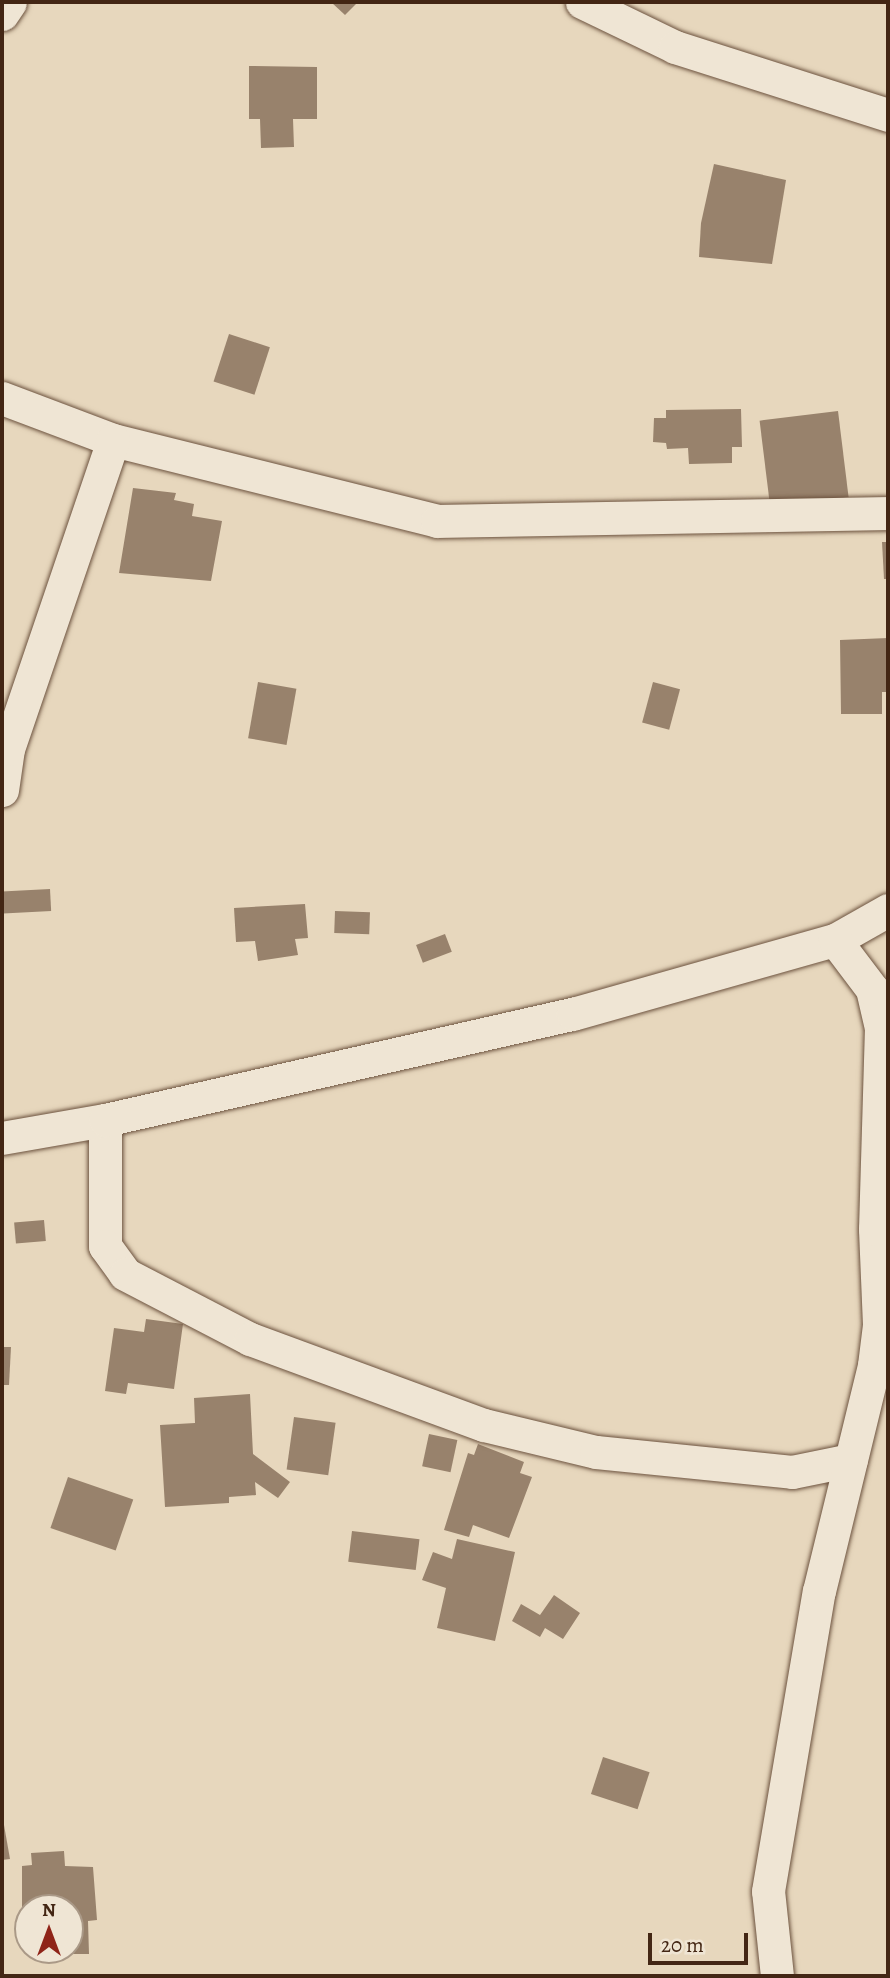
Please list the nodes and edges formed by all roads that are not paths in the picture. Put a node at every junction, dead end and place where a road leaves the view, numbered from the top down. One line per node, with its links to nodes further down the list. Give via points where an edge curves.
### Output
1 (10, 2): 3 (street)
2 (582, 2): 4 (street, via 675,47)
3 (2, 14)
4 (888, 115)
5 (2, 398): 6 (street)
6 (113, 440): 7 (street, via 437,522); 8 (street)
7 (888, 513)
8 (5, 747): 9 (street)
9 (2, 790)
10 (888, 910): 11 (street)
11 (835, 940): 12 (street, via 573,1014); 14 (street, via 872,989 881,1028 874,1228)
12 (106, 1120): 13 (street); 15 (street, via 106,1246 125,1274 250,1339 484,1425 596,1452 792,1472)
13 (2, 1138)
14 (884, 1326): 15 (street)
15 (851, 1460): 16 (street, via 819,1591 768,1891)
16 (777, 1976)

